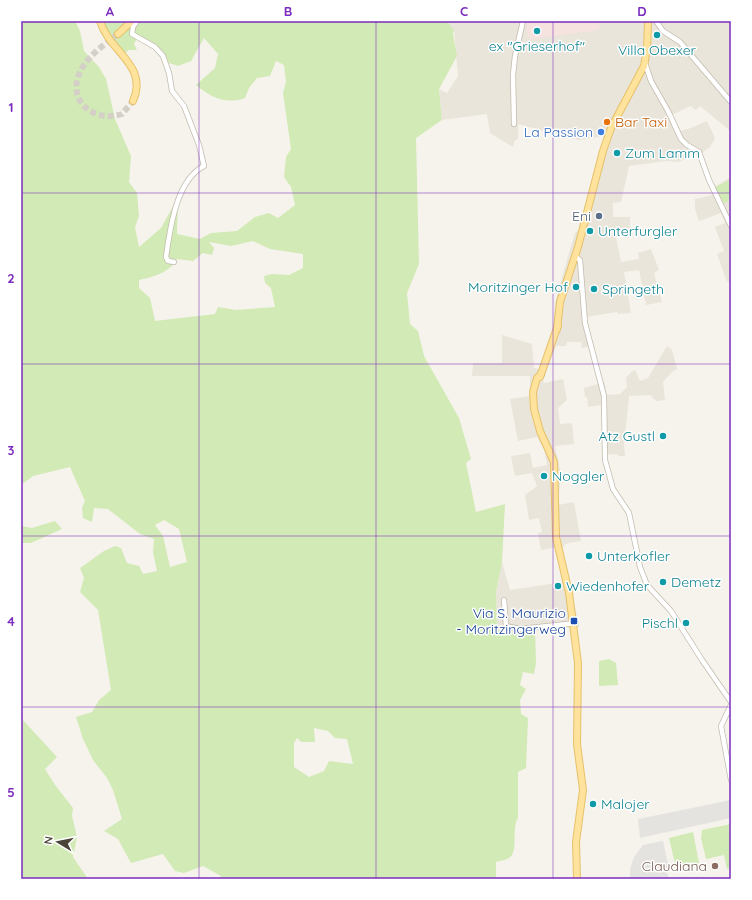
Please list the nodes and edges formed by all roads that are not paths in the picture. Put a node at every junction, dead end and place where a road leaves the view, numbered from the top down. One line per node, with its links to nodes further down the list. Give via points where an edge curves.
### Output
1 (100, 21): 9 (main road, via 107,38 135,73 137,89)
2 (132, 21): 7 (main road)
3 (137, 21): 14 (street, via 132,34 155,47 163,56 172,91 184,106 199,144 204,166 194,173 176,204 166,257 168,261)
4 (523, 21): 11 (street, via 513,75)
5 (648, 21): 8 (main road)
6 (656, 21): 10 (street, via 663,31 680,42)
7 (118, 34)
8 (644, 63): 12 (street, via 681,139 699,152); 13 (main road, via 608,135)
9 (133, 101)
10 (731, 102)
11 (514, 124)
12 (731, 226)
13 (575, 256): 16 (main road, via 560,302 557,329 533,392 535,414 556,472 556,537); 17 (street, via 580,260 585,323 603,385 605,460 612,489 629,513 640,567 647,585 671,611)
14 (174, 262)
15 (504, 600): 16 (street, via 506,626 520,629)
16 (575, 623): 20 (main road, via 578,676 577,744 583,790 576,842)
17 (731, 702)
18 (731, 705): 19 (street, via 721,726)
19 (731, 780)
20 (577, 879)

